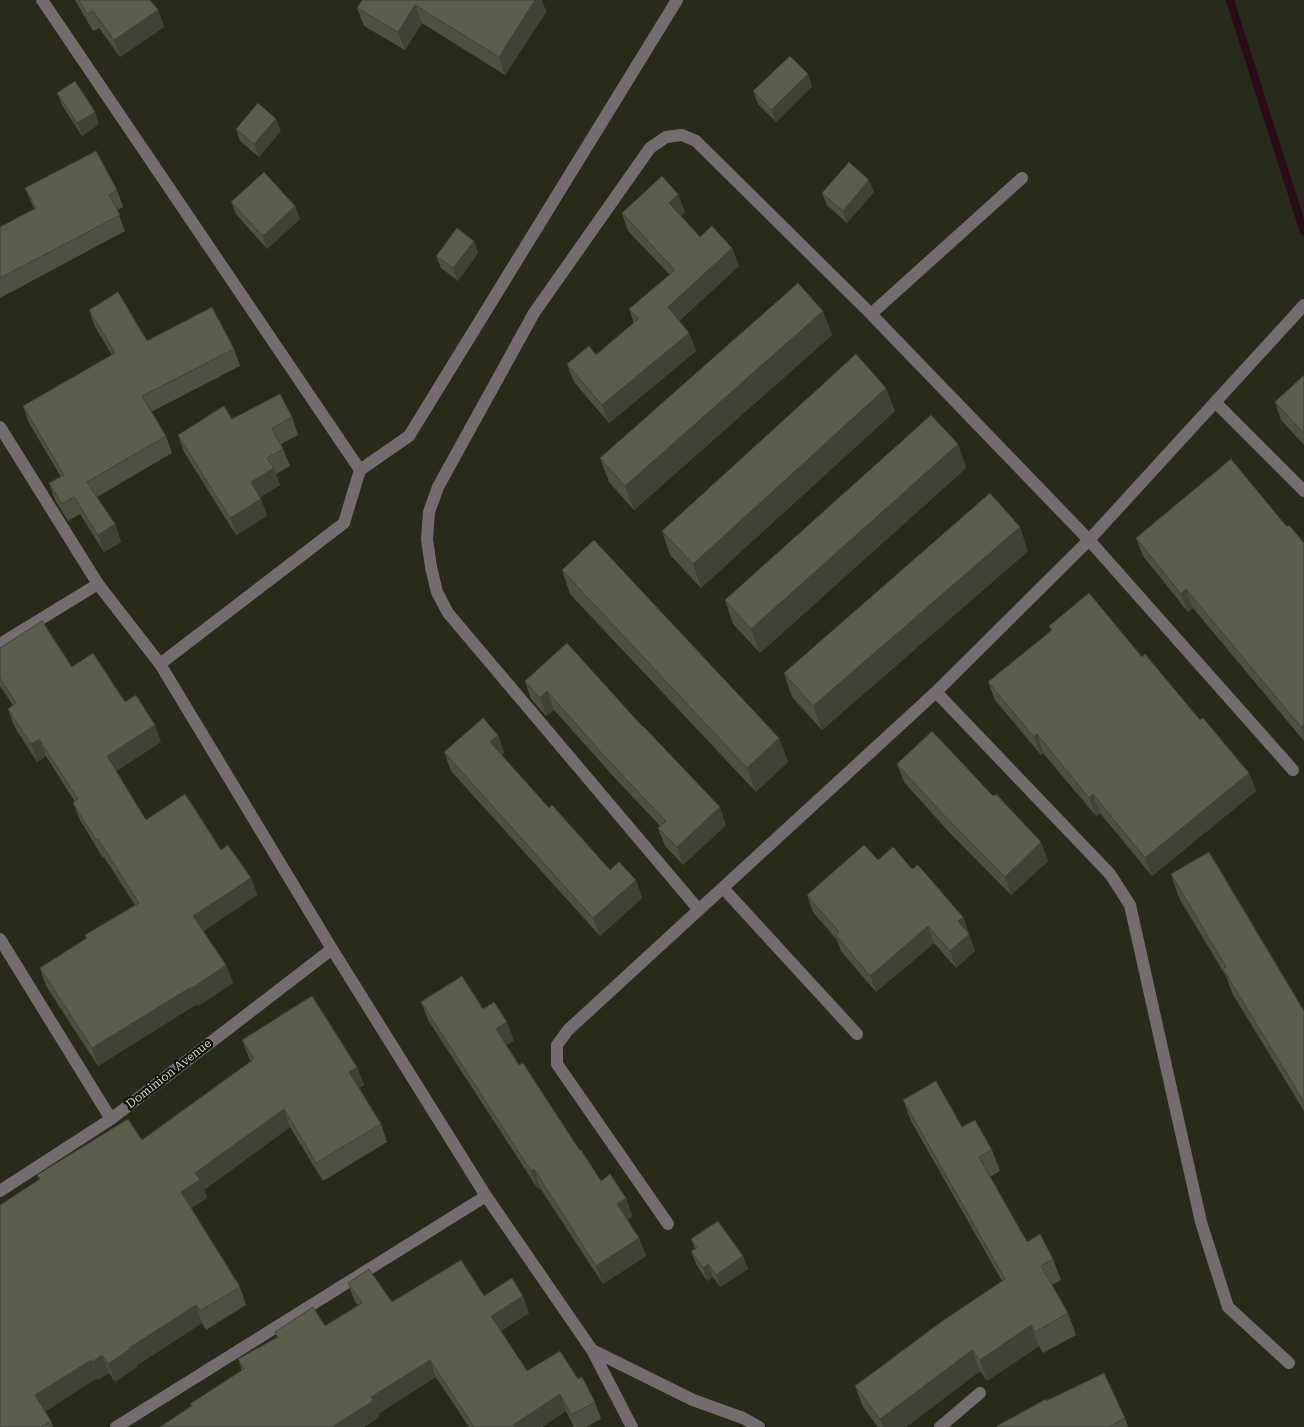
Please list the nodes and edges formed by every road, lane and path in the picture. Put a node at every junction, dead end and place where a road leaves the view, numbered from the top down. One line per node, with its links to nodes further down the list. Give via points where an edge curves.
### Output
1 (42, 0): 8 (street)
2 (677, 0): 8 (street, via 409,436)
3 (1022, 178): 5 (street)
4 (1304, 305): 6 (street)
5 (871, 314): 10 (street); 17 (street, via 696,141 682,135 666,137 650,148 534,313 438,487 429,512 427,539 431,567 437,592 448,613)
6 (1216, 402): 9 (street); 10 (street)
7 (0, 427): 11 (street)
8 (360, 470): 13 (street, via 344,523)
9 (1304, 491)
10 (1089, 540): 14 (street); 15 (street)
11 (98, 584): 12 (street); 13 (street)
12 (0, 644)
13 (160, 664): 19 (street)
14 (936, 692): 16 (street); 26 (street, via 1110,874 1130,905 1201,1222 1228,1307)
15 (1292, 770)
16 (723, 888): 17 (street); 20 (street)
17 (699, 910): 24 (street, via 568,1030 557,1045 557,1064)
18 (0, 939): 21 (street)
19 (332, 949): 21 (street, Dominion Avenue); 23 (street)
20 (856, 1034)
21 (111, 1119): 22 (street, Dominion Avenue)
22 (0, 1191)
23 (486, 1196): 25 (street); 28 (street)
24 (668, 1224)
25 (592, 1350): 29 (street); 30 (street, via 693,1400)
26 (1289, 1362)
27 (980, 1393): 31 (street)
28 (116, 1427)
29 (632, 1427)
30 (759, 1427)
31 (940, 1427)

